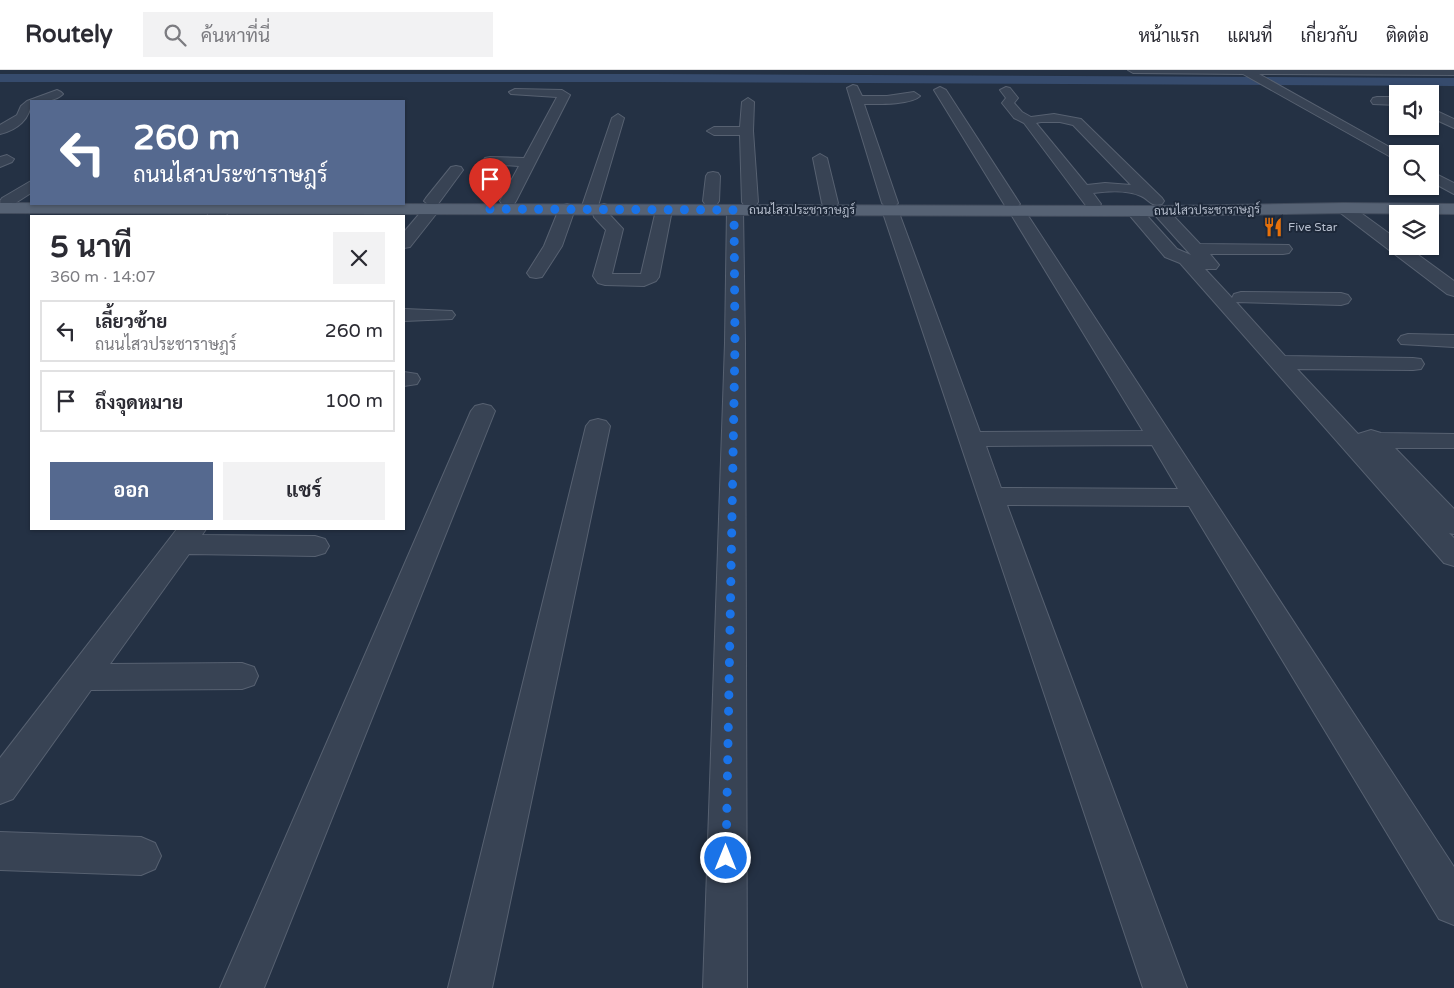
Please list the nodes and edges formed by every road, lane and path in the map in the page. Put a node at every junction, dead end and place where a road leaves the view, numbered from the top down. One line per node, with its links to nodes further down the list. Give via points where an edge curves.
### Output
1 (1133, 70): 2 (street)
2 (1248, 72): 3 (street); 9 (street)
3 (1454, 72)
4 (940, 90): 48 (street)
5 (1006, 90): 18 (street, via 1012,98 1008,104 1016,114)
6 (515, 92): 30 (street, via 564,96)
7 (57, 94): 11 (street)
8 (914, 96): 46 (street, via 887,100 855,94)
9 (1289, 96): 10 (street); 23 (street)
10 (1317, 96)
11 (41, 100)
12 (1376, 101): 13 (street)
13 (1389, 101)
14 (748, 102): 22 (street)
15 (30, 105): 20 (street, via 22,118)
16 (1439, 116): 19 (street)
17 (618, 118): 47 (street)
18 (1030, 121): 24 (street); 27 (street, via 1074,121)
19 (1454, 124)
20 (0, 130)
21 (714, 131): 22 (street)
22 (746, 131): 43 (street)
23 (1389, 152)
24 (1056, 155): 25 (street); 36 (street)
25 (1074, 155)
26 (1092, 155): 27 (street)
27 (1110, 155): 41 (street)
28 (820, 158): 42 (street)
29 (490, 161): 30 (street)
30 (530, 162): 40 (street)
31 (456, 170): 44 (street)
32 (713, 176): 43 (street)
33 (1439, 180): 35 (street)
34 (30, 187): 45 (street)
35 (1454, 189)
36 (1088, 198): 41 (main road, ถนนไสวประชาราษฎร์, via 1134,204); 48 (main road, ถนนไสวประชาราษฎร์)
37 (1454, 199): 41 (main road, ถนนไสวประชาราษฎร์)
38 (30, 201): 45 (main road)
39 (405, 201): 44 (main road, ถนนไสวประชาราษฎร์)
40 (508, 201): 44 (main road, ถนนไสวประชาราษฎร์); 47 (main road, ถนนไสวประชาราษฎร์)
41 (1154, 202): 49 (main road, ถนนไสวประชาราษฎร์); 53 (main road, ถนนไสวประชาราษฎร์); 57 (street)
42 (830, 203): 43 (main road, ถนนไสวประชาราษฎร์); 46 (main road, ถนนไสวประชาราษฎร์)
43 (732, 204): 46 (main road, ถนนไสวประชาราษฎร์); 47 (main road, ถนนไสวประชาราษฎร์); 51 (main road, ถนนไสวประชาราษฎร์); 89 (street, via 735,343)
44 (432, 205): 50 (main road, ถนนไสวประชาราษฎร์); 54 (main road, ถนนไสวประชาราษฎร์); 55 (street)
45 (3, 206): 54 (main road, ถนนไสวประชาราษฎร์)
46 (890, 206): 48 (main road, ถนนไสวประชาราษฎร์); 72 (street)
47 (595, 207): 50 (main road, ถนนไสวประชาราษฎร์); 51 (main road, ถนนไสวประชาราษฎร์); 51 (street, via 615,228 602,276 644,280 650,277)
48 (1015, 208): 53 (main road, ถนนไสวประชาราษฎร์); 71 (street)
49 (1344, 208): 52 (main road, ถนนไสวประชาราษฎร์); 59 (street)
50 (567, 209): 58 (street, via 553,246)
51 (664, 210)
52 (1454, 210)
53 (1134, 211): 57 (street, via 1171,253)
54 (220, 212)
55 (405, 243)
56 (1283, 249): 57 (street)
57 (1195, 256): 60 (street); 66 (street)
58 (536, 273)
59 (1454, 290)
60 (1241, 298): 61 (street); 67 (street)
61 (1341, 299)
62 (405, 315): 63 (street)
63 (445, 315)
64 (1408, 340): 65 (street)
65 (1454, 341)
66 (1279, 362): 67 (street); 73 (street)
67 (1302, 362): 68 (street); 74 (street)
68 (1413, 364)
69 (483, 411): 87 (street)
70 (598, 426): 88 (street)
71 (1159, 438): 72 (street); 77 (street)
72 (971, 439): 76 (street)
73 (1349, 440): 74 (street); 79 (street)
74 (1374, 440): 75 (street); 79 (street)
75 (1454, 440)
76 (990, 496): 77 (street); 90 (street)
77 (1196, 498): 86 (street)
78 (186, 537): 80 (street); 82 (street)
79 (1451, 541)
80 (315, 546)
81 (242, 676): 82 (street)
82 (82, 677): 83 (street)
83 (0, 788)
84 (0, 851): 85 (street)
85 (141, 856)
86 (1454, 904)
87 (242, 988)
88 (470, 988)
89 (725, 988)
90 (1165, 988)

